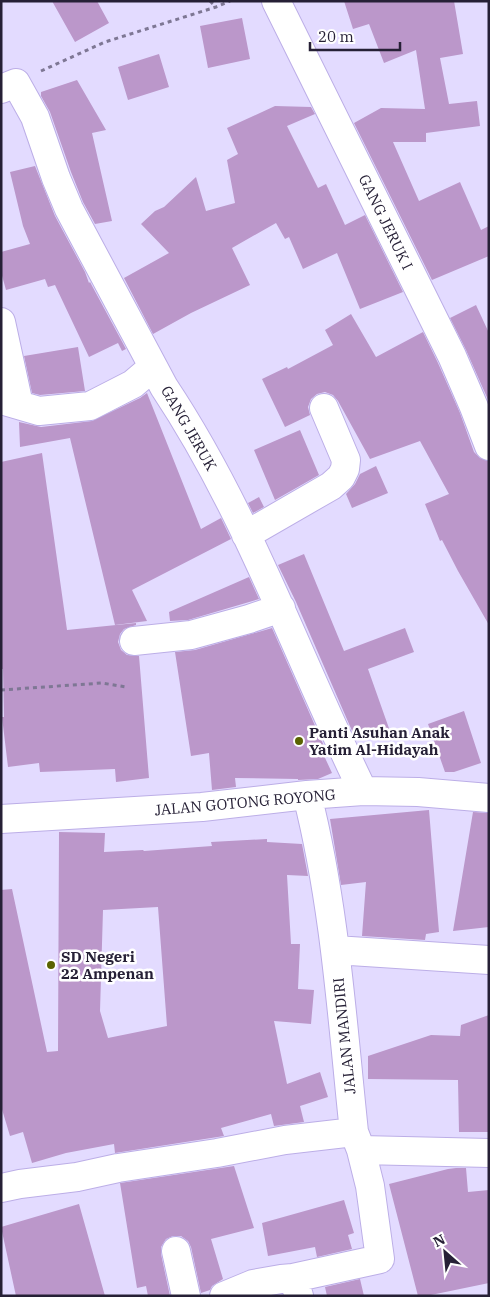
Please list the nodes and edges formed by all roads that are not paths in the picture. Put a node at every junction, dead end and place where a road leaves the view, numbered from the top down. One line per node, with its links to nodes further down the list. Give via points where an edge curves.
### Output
1 (276, 1): 7 (street, GANG JERUK I, via 452,356)
2 (9, 86): 4 (street, GANG JERUK, via 35,117 69,209)
3 (1, 322): 5 (street)
4 (153, 367): 5 (street, via 133,384 90,406 39,411); 8 (street, GANG JERUK, via 206,457)
5 (10, 403)
6 (324, 408): 8 (street, via 346,460 346,469 331,486)
7 (489, 446)
8 (246, 535): 9 (street, GANG JERUK)
9 (281, 608): 10 (street, via 192,635); 11 (street, GANG JERUK)
10 (134, 641)
11 (363, 791): 12 (street, JALAN GOTONG ROYONG); 13 (street, JALAN GOTONG ROYONG)
12 (307, 795): 14 (street, JALAN GOTONG ROYONG, via 202,807); 15 (street, JALAN MANDIRI)
13 (489, 798)
14 (1, 819)
15 (335, 950): 16 (street); 17 (street, JALAN MANDIRI)
16 (489, 960)
17 (358, 1141): 18 (street); 19 (street, via 285,1140); 21 (street, JALAN MANDIRI, via 370,1186 380,1259)
18 (489, 1153)
19 (1, 1188)
20 (176, 1251): 22 (street)
21 (296, 1287): 23 (street, via 281,1279 254,1284)
22 (186, 1296)
23 (224, 1296)

